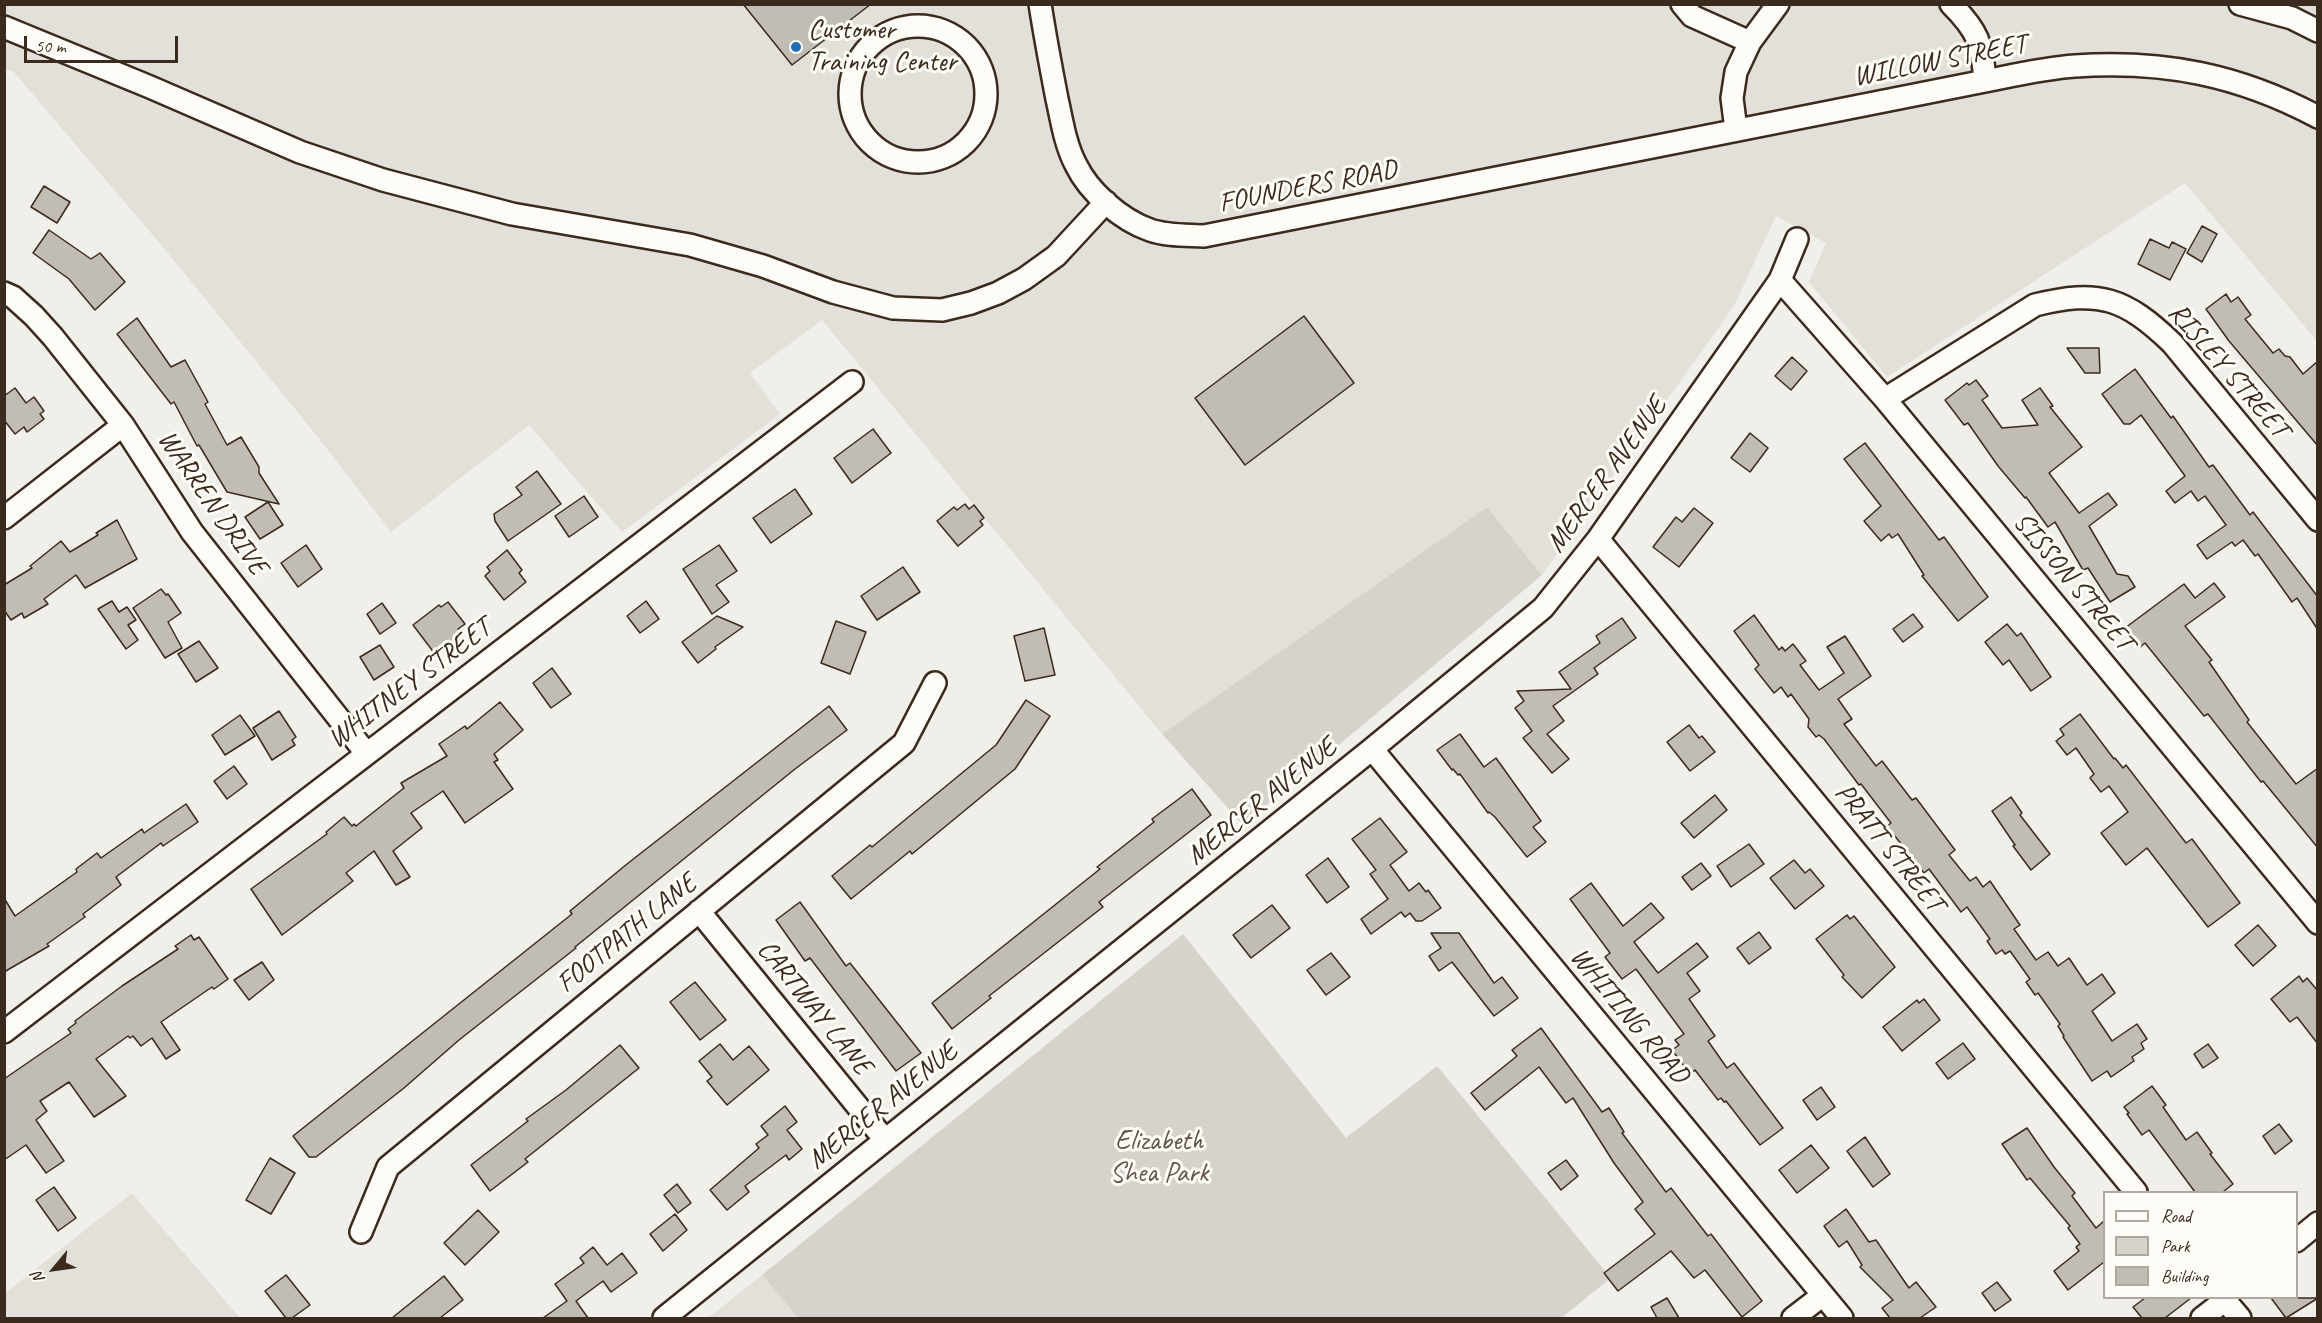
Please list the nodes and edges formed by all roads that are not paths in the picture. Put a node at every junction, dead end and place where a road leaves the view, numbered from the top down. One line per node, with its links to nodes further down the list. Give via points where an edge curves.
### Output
1 (1040, 4): 13 (street, FOUNDERS ROAD, via 1068,145 1082,176)
2 (1683, 4): 8 (street, via 1692,16)
3 (1778, 4): 8 (street)
4 (2240, 4): 7 (street, via 2292,18)
5 (1955, 6): 10 (street, via 1969,22 1982,48)
6 (4, 27): 13 (street, via 300,152 383,180 512,214 690,245 893,308 942,309 998,293 1056,256)
7 (2318, 31)
8 (1750, 42): 12 (street, via 1736,72 1732,98)
9 (856, 66): 9 (street, via 850,86 851,108 870,143 888,156 924,162 944,157 974,133 986,96 983,76 975,58 946,32 904,27 867,48)
10 (1985, 81): 11 (street, WILLOW STREET, via 2073,66 2136,64 2195,71 2251,86); 12 (street, WILLOW STREET)
11 (2318, 117)
12 (1736, 130): 13 (street, FOUNDERS ROAD, via 1204,237 1149,230)
13 (1106, 202)
14 (1797, 239): 15 (street, MERCER AVENUE)
15 (1780, 280): 18 (street, SISSON STREET); 22 (street, MERCER AVENUE)
16 (4, 293): 19 (street, WARREN DRIVE, via 34,316)
17 (852, 382): 25 (street, WHITNEY STREET)
18 (1885, 399): 21 (street, RISLEY STREET, via 2035,305 2090,297 2118,303 2147,319 2172,343); 27 (street, SISSON STREET)
19 (123, 424): 20 (street); 25 (street, WARREN DRIVE, via 192,531)
20 (4, 518)
21 (2318, 520)
22 (1598, 539): 24 (street, MERCER AVENUE, via 1543,608); 30 (street, PRATT STREET)
23 (935, 683): 26 (street, FOOTPATH LANE, via 904,743)
24 (1372, 749): 29 (street, MERCER AVENUE); 34 (street, WHITING ROAD)
25 (366, 753): 28 (street, WHITNEY STREET)
26 (699, 911): 29 (street, CARTWAY LANE); 32 (street, FOOTPATH LANE, via 388,1167)
27 (2318, 923)
28 (4, 1032)
29 (885, 1140): 37 (street, MERCER AVENUE)
30 (2135, 1191)
31 (2318, 1223): 33 (street)
32 (361, 1232)
33 (2298, 1239)
34 (1822, 1295): 38 (street); 39 (street, WHITING ROAD)
35 (2224, 1299): 40 (street)
36 (2226, 1299): 41 (street)
37 (664, 1318)
38 (1793, 1318)
39 (1842, 1318)
40 (2202, 1318)
41 (2240, 1318)

